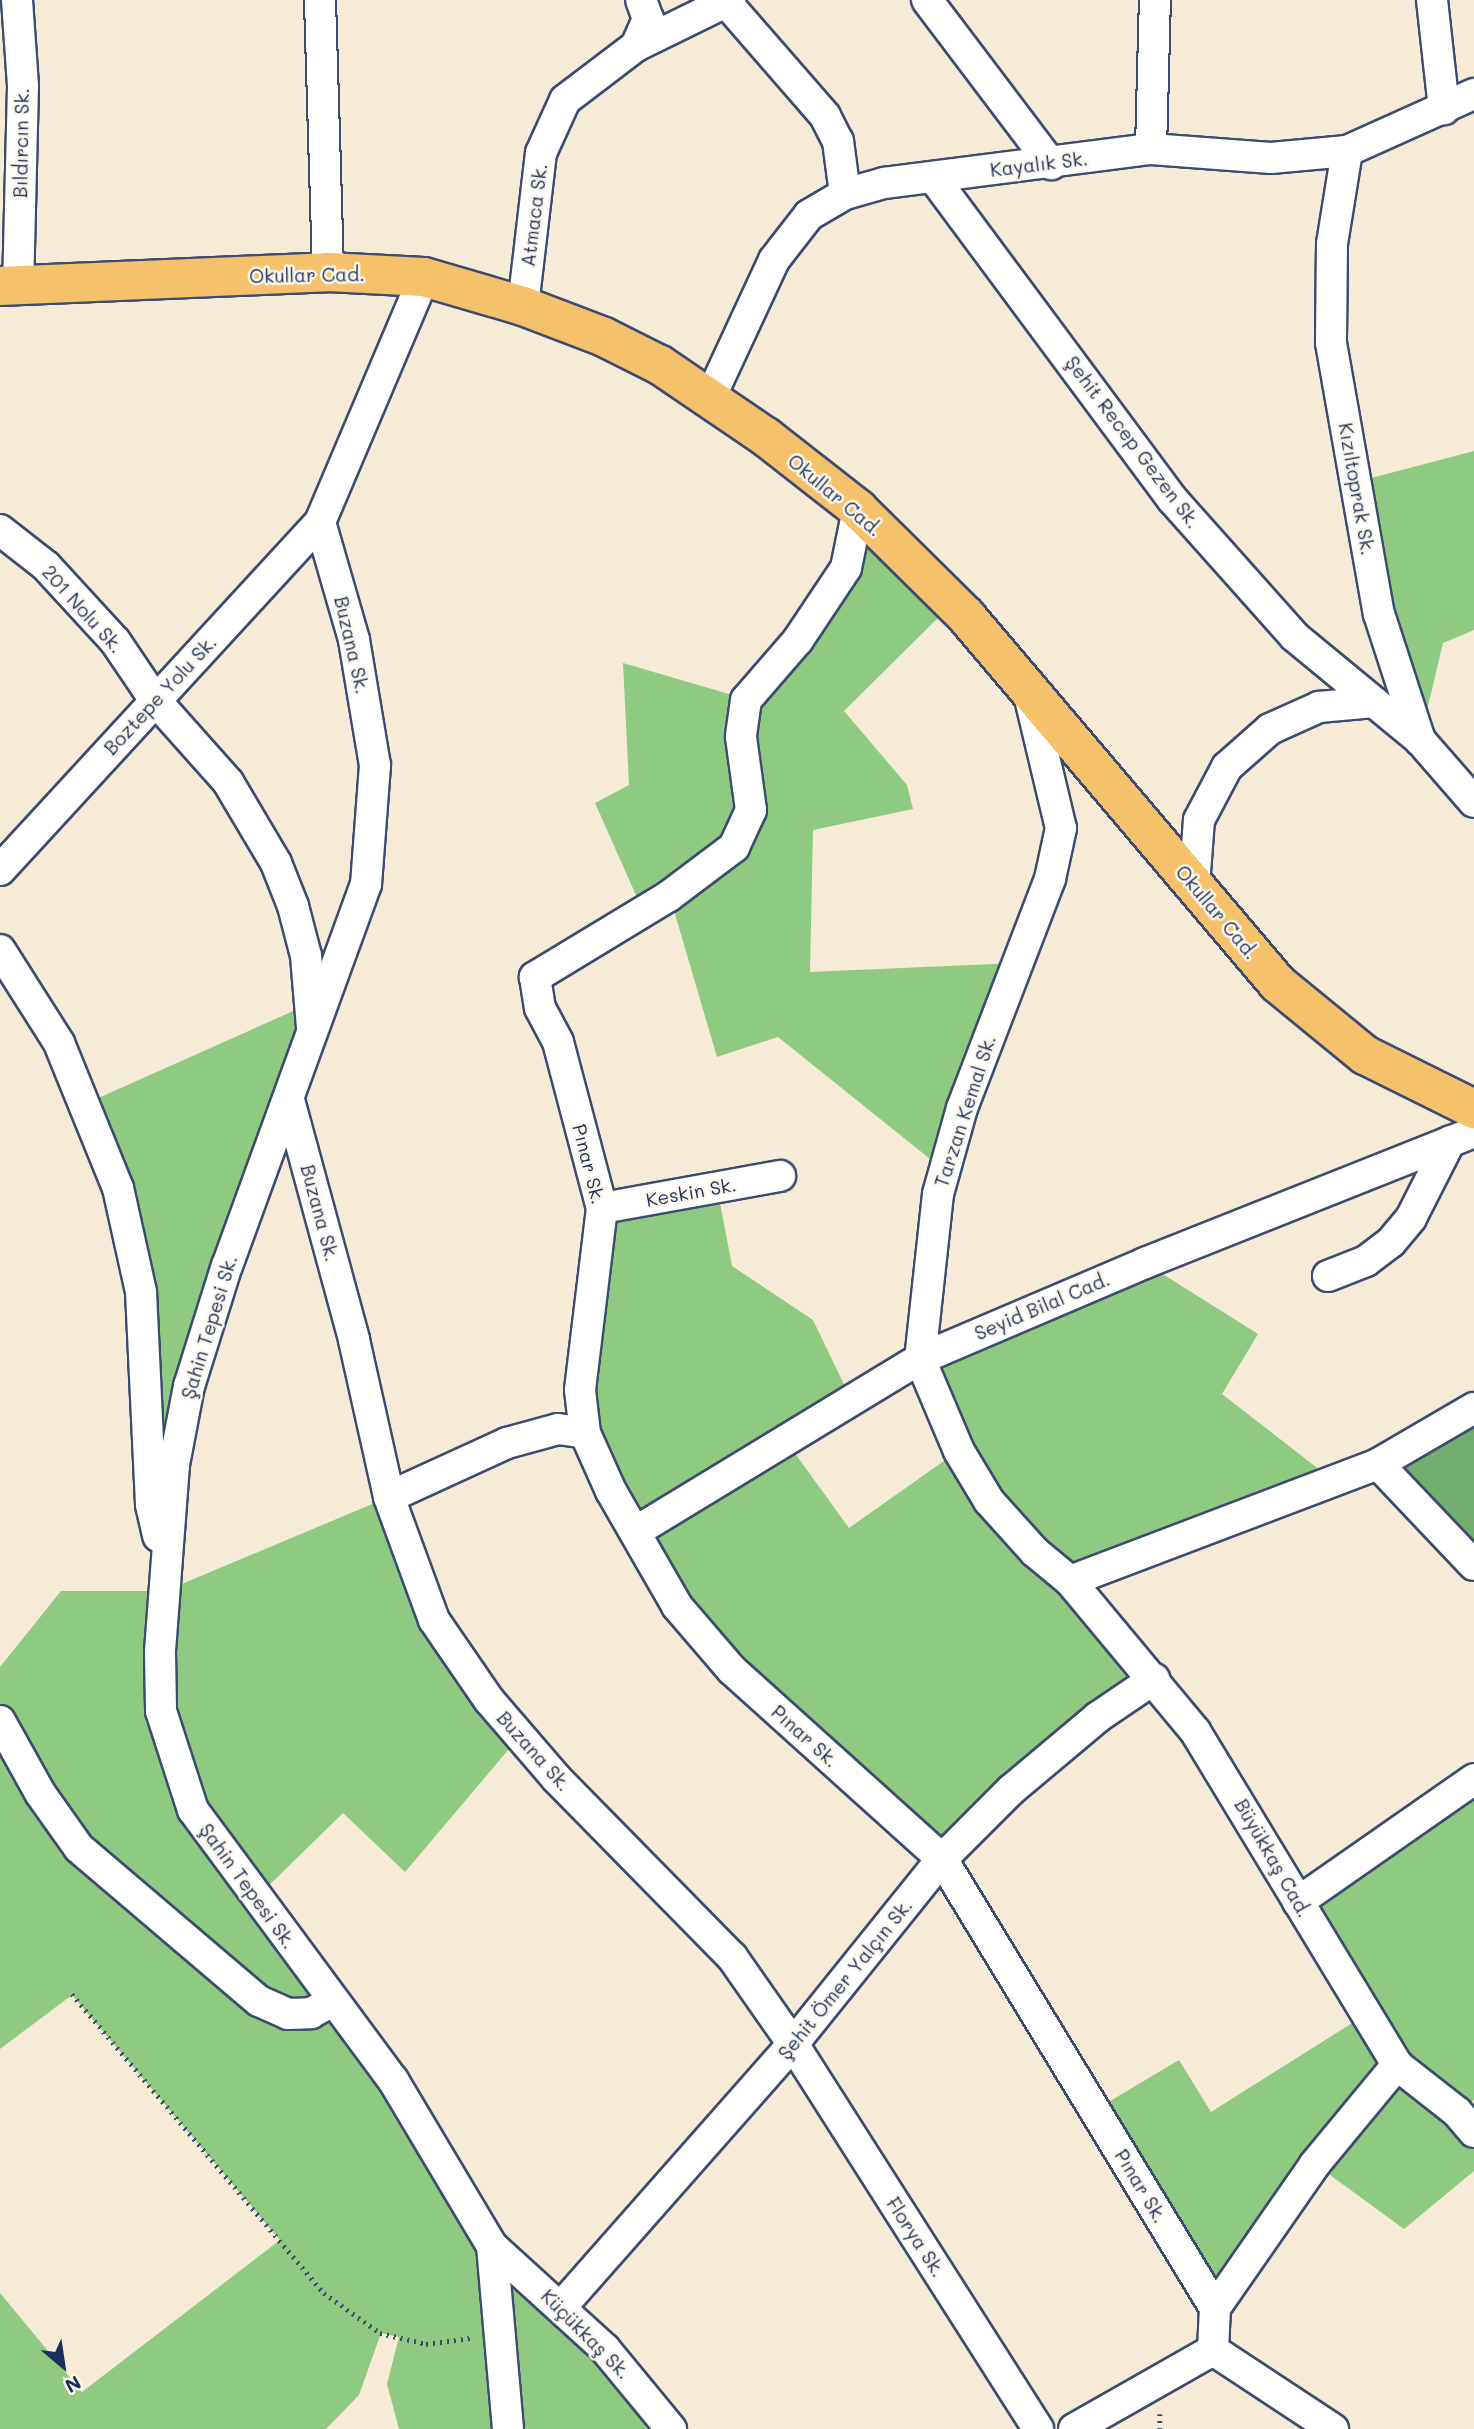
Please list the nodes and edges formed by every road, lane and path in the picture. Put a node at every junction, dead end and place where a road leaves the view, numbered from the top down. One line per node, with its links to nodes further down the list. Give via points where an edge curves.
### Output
1 (17, 0): 11 (street, Bıldırcın Sk.)
2 (320, 0): 17 (street)
3 (641, 0): 8 (street, via 648,19)
4 (928, 0): 14 (street)
5 (1155, 0): 12 (street)
6 (1432, 0): 10 (street)
7 (728, 1): 8 (street, Atmaca Sk.); 16 (street, via 825,116 843,161)
8 (636, 46): 20 (street, Atmaca Sk., via 565,100 541,153)
9 (1474, 94): 10 (street, Kayalık Sk.)
10 (1444, 109): 13 (street, Kayalık Sk.)
11 (11, 121): 19 (street, Bıldırcın Sk.)
12 (1151, 149): 13 (street, Kayalık Sk., via 1271,158); 14 (street, Kayalık Sk.)
13 (1347, 151): 28 (street, Kızıltoprak Sk., via 1332,244 1331,343 1379,614)
14 (1051, 164): 15 (street, Kayalık Sk.)
15 (933, 177): 16 (street, Kayalık Sk.); 27 (street, Şehit Recep Gezen Sk., via 1173,500 1294,636)
16 (845, 194): 21 (street, Kayalık Sk., via 809,215 774,260)
17 (328, 272): 18 (main road, Okullar Cad.); 19 (main road, Okullar Cad.)
18 (424, 277): 20 (main road, Okullar Cad.); 23 (street)
19 (9, 286)
20 (523, 306): 21 (main road, Okullar Cad., via 604,337 660,365)
21 (710, 398): 22 (main road, Okullar Cad.)
22 (858, 509): 25 (main road, Okullar Cad., via 966,616); 38 (street, Pınar Sk., via 846,568 798,640 746,700 741,737 751,810 734,847 669,896 535,977 540,1009 558,1042)
23 (320, 522): 26 (street, Boztepe Yolu Sk.); 33 (street, Buzana Sk., via 354,640 375,765 366,884)
24 (0, 530): 26 (street, 201 Nolu Sk., via 46,566 115,641)
25 (1028, 689): 31 (main road, Okullar Cad.); 40 (street, Tarzan Kemal Sk., via 1061,828 1050,879 962,1108 938,1195)
26 (155, 700): 30 (street, Boztepe Yolu Sk.); 33 (street, 201 Nolu Sk., via 228,782 276,863 306,956)
27 (1374, 702): 28 (street, Şehit Recep Gezen Sk.); 31 (street, via 1319,707 1270,729 1227,766 1199,820)
28 (1420, 740): 29 (street, Kızıltoprak Sk.)
29 (1474, 802)
30 (0, 870)
31 (1194, 886): 35 (main road, Okullar Cad., via 1277,983 1365,1055)
32 (0, 950): 47 (street, via 60,1043 118,1188 141,1292 151,1505)
33 (313, 1036): 34 (street, Buzana Sk.)
34 (289, 1100): 44 (street, Buzana Sk., via 354,1340); 47 (street, Şahin Tepesi Sk., via 227,1265 189,1386 174,1465)
35 (1474, 1109)
36 (1462, 1136): 39 (street, via 1391,1242 1366,1261); 40 (street, Seyid Bilal Cad.)
37 (780, 1176): 38 (street, Keskin Sk.)
38 (601, 1208): 42 (street, Pınar Sk., via 580,1390)
39 (1328, 1276)
40 (920, 1359): 45 (street, Seyid Bilal Cad.); 48 (street, Tarzan Kemal Sk., via 959,1451 989,1501 1035,1552)
41 (1474, 1408): 43 (street)
42 (585, 1433): 44 (street, via 558,1429 507,1443); 45 (street, Pınar Sk.)
43 (1378, 1464): 46 (street); 48 (street)
44 (389, 1497): 56 (street, Buzana Sk., via 434,1620 489,1700 556,1778 732,1957)
45 (635, 1532): 52 (street, Pınar Sk., via 677,1606 732,1670)
46 (1474, 1565)
47 (166, 1568): 55 (street, Şahin Tepesi Sk., via 161,1711 171,1754 193,1810 217,1847)
48 (1070, 1581): 49 (street, Büyükkaş Cad.)
49 (1154, 1679): 52 (street, Şehit Ömer Yalçın Sk., via 1098,1717 1011,1790); 53 (street, Büyükkaş Cad., via 1235,1791)
50 (0, 1721): 55 (street, via 40,1793 79,1847 259,2001 288,2014 311,2013)
51 (1474, 1779): 53 (street)
52 (942, 1859): 56 (street, Şehit Ömer Yalçın Sk.); 61 (street, Pınar Sk.)
53 (1298, 1902): 57 (street, Büyükkaş Cad.)
54 (72, 1994): 62 (path, via 324,2293 380,2333 426,2344)
55 (333, 2001): 59 (street, Şahin Tepesi Sk., via 393,2080)
56 (793, 2044): 60 (street, Şehit Ömer Yalçın Sk.); 66 (street, Florya Sk.)
57 (1397, 2065): 58 (street, Büyükkaş Cad.); 61 (street, via 1315,2164)
58 (1468, 2115)
59 (492, 2246): 60 (street, Küçükkaş Sk.); 62 (street, Şahin Tepesi Sk.)
60 (561, 2307): 65 (street, Küçükkaş Sk., via 605,2349)
61 (1216, 2308): 63 (street)
62 (498, 2334): 64 (street, Şahin Tepesi Sk.)
63 (1213, 2350): 67 (street); 68 (street)
64 (508, 2429)
65 (671, 2429)
66 (1038, 2429)
67 (1074, 2429)
68 (1333, 2429)

